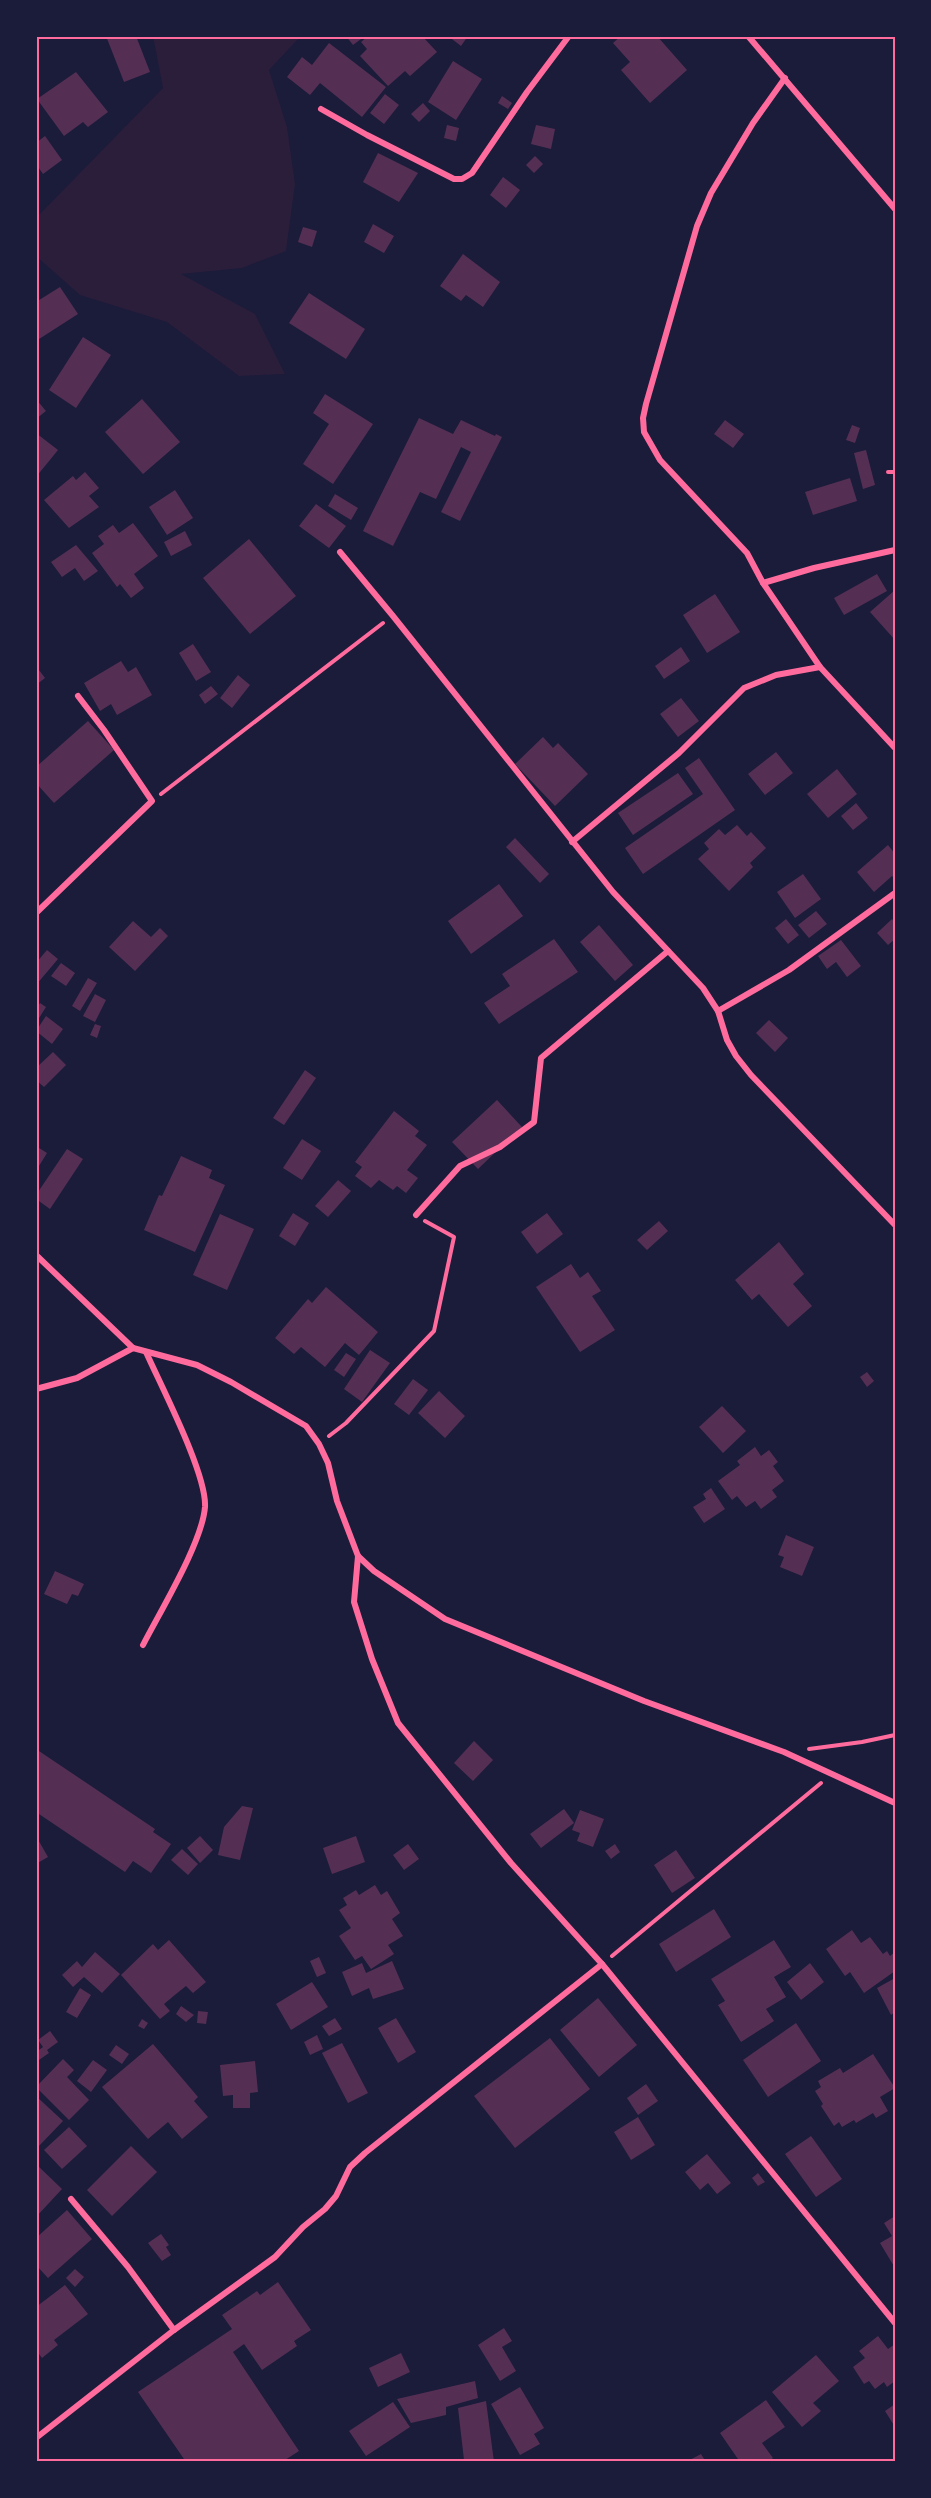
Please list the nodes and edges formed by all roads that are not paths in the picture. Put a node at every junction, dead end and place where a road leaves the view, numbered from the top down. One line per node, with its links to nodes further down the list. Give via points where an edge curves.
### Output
1 (569, 36): 4 (street, via 472,173 462,179 428,167)
2 (748, 36): 3 (street)
3 (785, 78): 5 (street); 8 (street, via 729,161 697,226 643,418 644,432 660,460 747,553)
4 (321, 109)
5 (895, 209)
6 (895, 550): 8 (street)
7 (339, 552): 12 (street)
8 (763, 583): 9 (street)
9 (820, 667): 11 (street); 12 (street, via 776,675 744,688 679,753)
10 (78, 696): 14 (street, via 152,801)
11 (895, 748)
12 (572, 842): 15 (street)
13 (895, 893): 16 (street, via 789,970)
14 (36, 913)
15 (668, 951): 16 (street, via 703,988); 17 (street, via 541,1058 534,1122 500,1147 460,1166)
16 (718, 1011): 18 (street, via 727,1040 751,1075)
17 (416, 1215)
18 (895, 1225)
19 (36, 1255): 20 (street)
20 (133, 1348): 21 (street); 22 (street, via 77,1378)
21 (146, 1353): 23 (street, via 197,1365 306,1426 328,1463 337,1501); 24 (street, via 197,1468 205,1506 196,1541)
22 (36, 1390)
23 (358, 1556): 25 (street, via 445,1619 644,1701 784,1752); 26 (street, via 354,1602 398,1723 511,1863)
24 (144, 1645)
25 (895, 1803)
26 (602, 1964): 28 (street); 29 (street, via 365,2153 350,2167 336,2196 275,2257)
27 (71, 2199): 29 (street)
28 (895, 2324)
29 (174, 2330): 30 (street)
30 (36, 2438)

